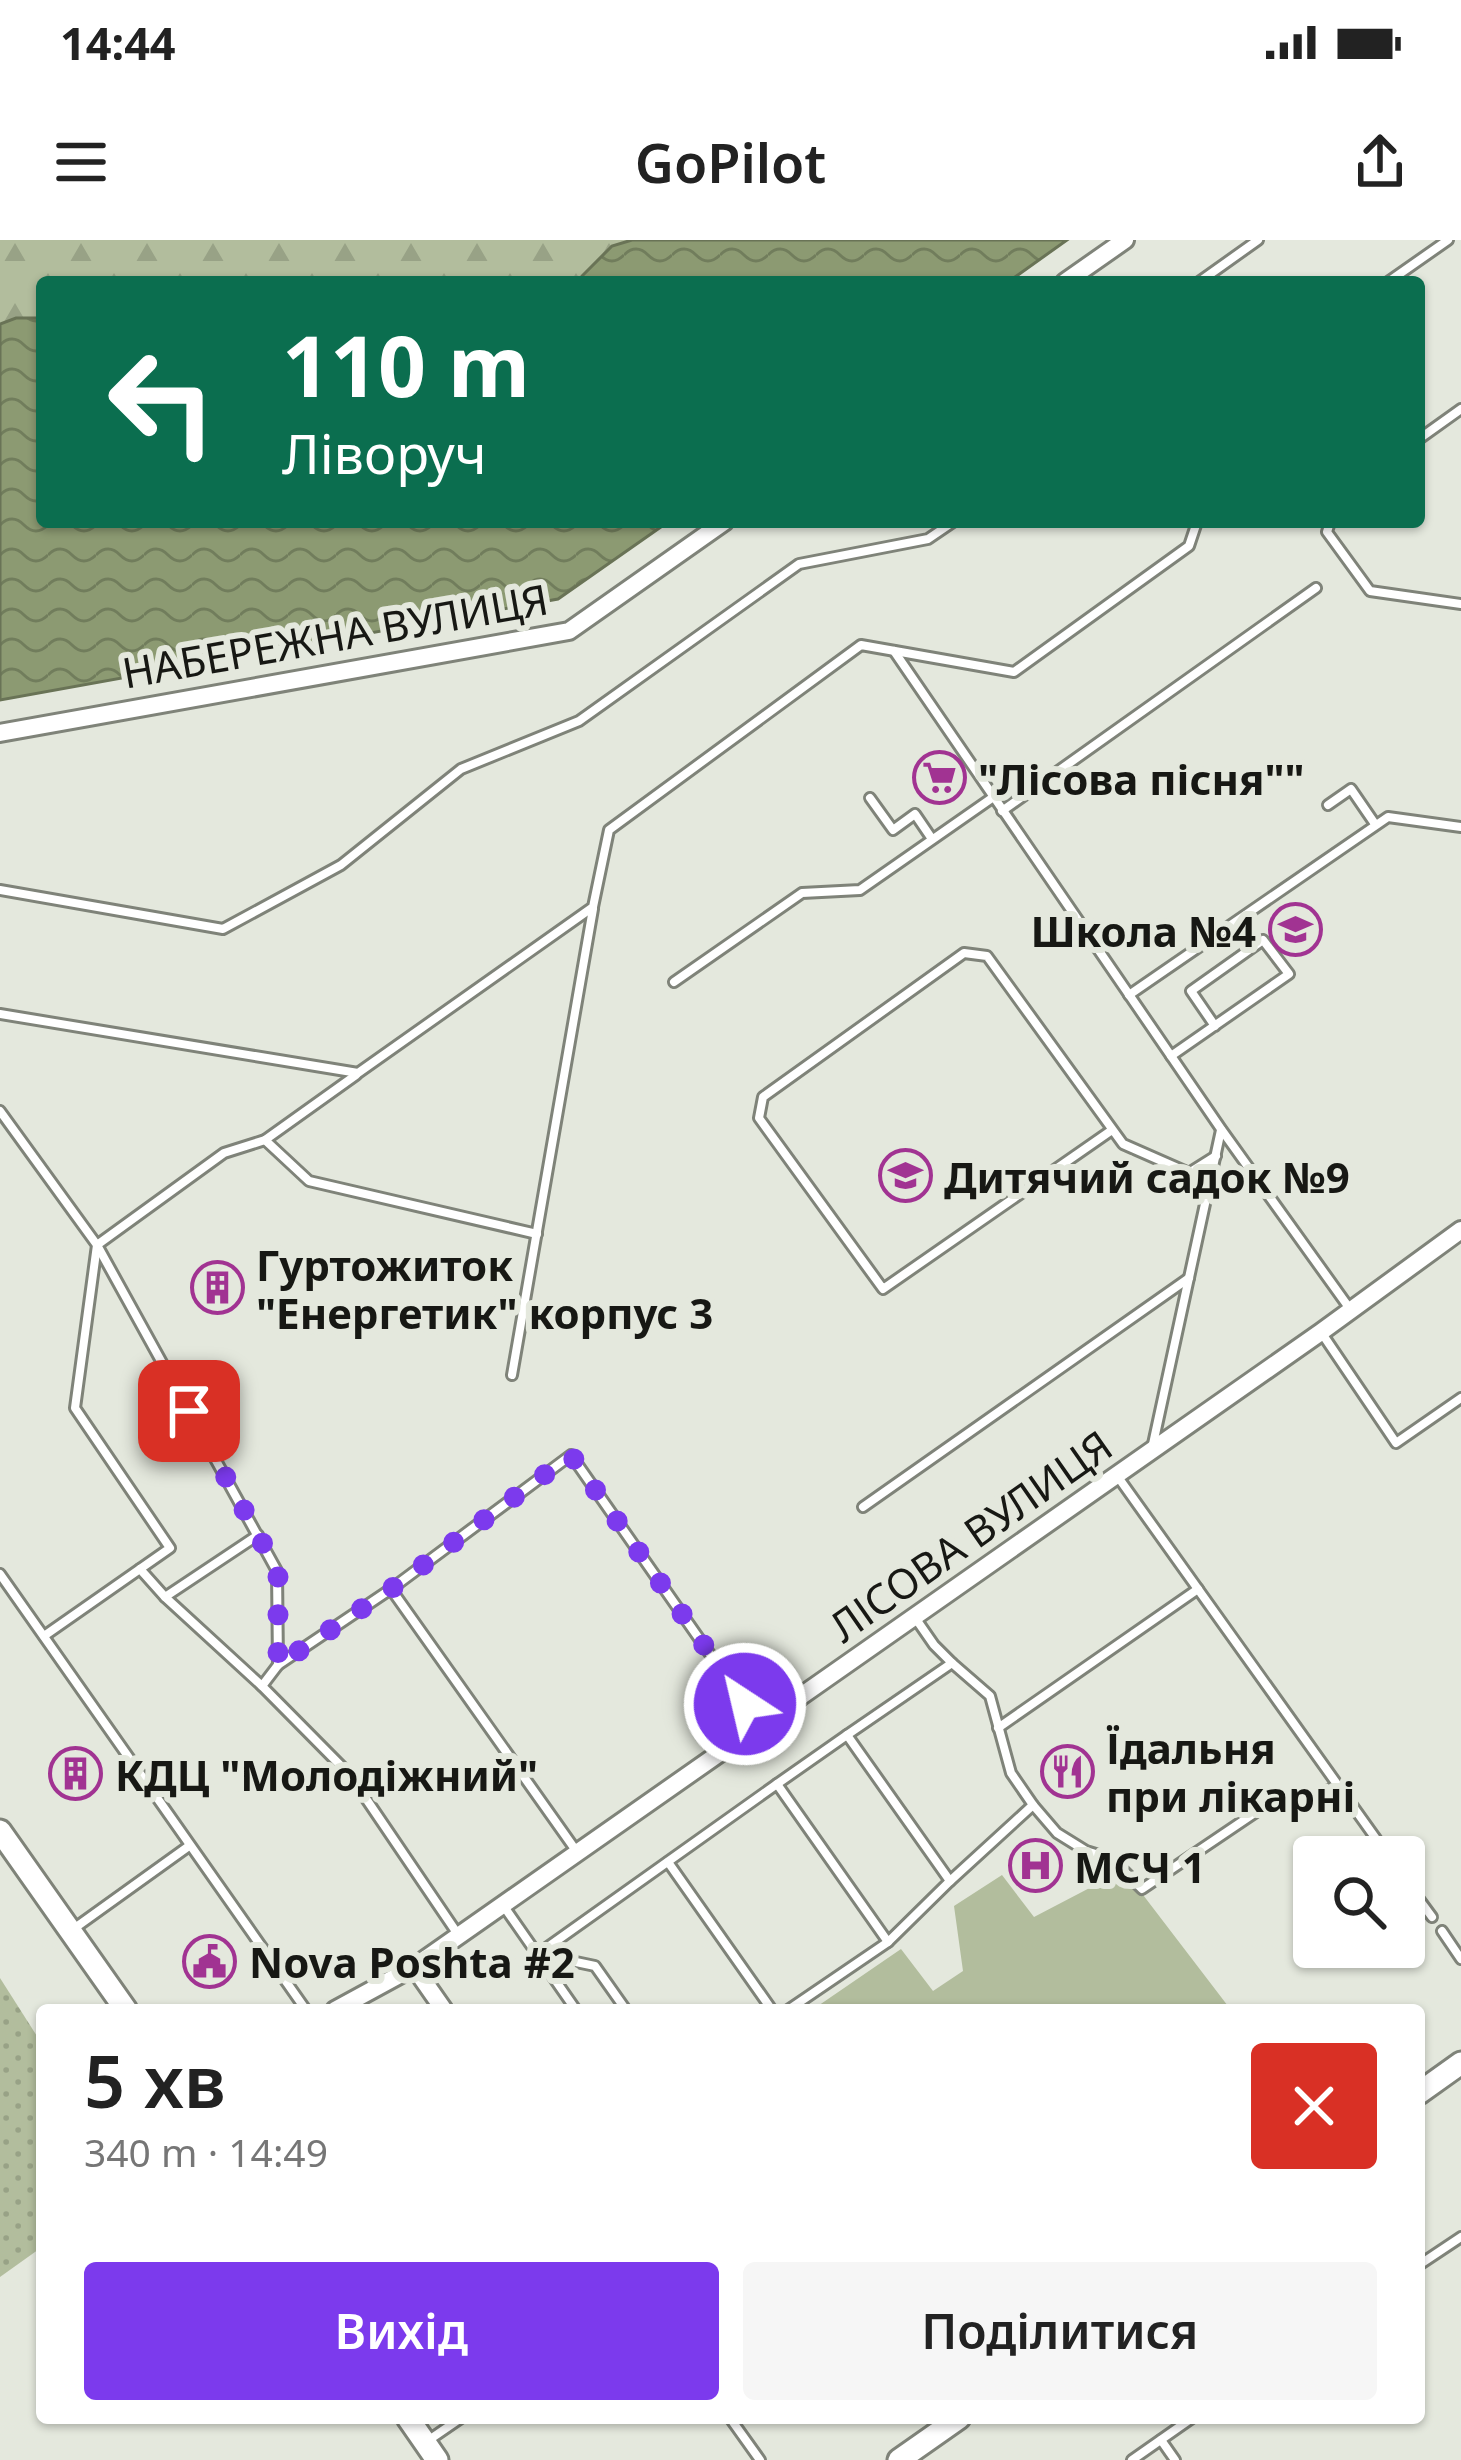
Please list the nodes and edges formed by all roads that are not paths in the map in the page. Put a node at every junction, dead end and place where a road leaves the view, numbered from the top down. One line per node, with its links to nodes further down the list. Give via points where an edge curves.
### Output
1 (1125, 240): 4 (street)
2 (1258, 240): 5 (lane)
3 (1448, 240): 6 (lane)
4 (1074, 276)
5 (1207, 276)
6 (1397, 276)
7 (1461, 409): 8 (lane)
8 (1425, 435)
9 (715, 528): 16 (street, НАБЕРЕЖНА ВУЛИЦЯ, via 569,631)
10 (944, 528): 24 (lane, via 928,539 799,564 579,721 461,769 341,865 223,929)
11 (1195, 528): 15 (lane, via 1190,546 1014,672)
12 (1328, 528): 14 (lane, via 1370,591)
13 (1316, 589): 20 (lane)
14 (1461, 604)
15 (892, 649): 18 (lane); 25 (lane, via 861,645 609,830)
16 (0, 733)
17 (869, 798): 23 (lane, via 893,830 915,814)
18 (992, 798): 20 (lane); 23 (lane)
19 (1328, 805): 21 (lane, via 1351,789)
20 (1001, 811): 27 (lane)
21 (1376, 825): 22 (lane, via 1388,817); 27 (lane)
22 (1461, 827)
23 (932, 839): 26 (lane, via 860,890 802,893)
24 (0, 890)
25 (593, 908): 31 (lane); 38 (lane)
26 (674, 982)
27 (1129, 995): 30 (lane)
28 (0, 1014): 31 (lane)
29 (1215, 1025): 29 (lane, via 1191,991 1263,940 1289,974); 30 (lane)
30 (1171, 1056): 33 (lane)
31 (358, 1073): 35 (lane)
32 (0, 1111): 39 (lane)
33 (1221, 1129): 36 (lane); 41 (lane)
34 (1112, 1130): 34 (lane, via 883,1289 759,1118 764,1097 964,953 987,956); 36 (lane, via 1123,1144 1189,1173)
35 (265, 1140): 38 (lane, via 309,1181); 39 (lane, via 224,1153)
36 (1216, 1156): 40 (lane)
37 (1461, 1230): 41 (street, ЛІСОВА ВУЛИЦЯ)
38 (537, 1234): 43 (lane)
39 (97, 1245): 48 (lane); 49 (lane, via 75,1408 170,1548)
40 (1189, 1278): 45 (lane); 47 (lane)
41 (1351, 1310): 42 (street, ЛІСОВА ВУЛИЦЯ)
42 (1321, 1332): 44 (lane, via 1396,1443); 45 (street, ЛІСОВА ВУЛИЦЯ)
43 (512, 1375)
44 (1461, 1398)
45 (1151, 1451): 46 (street, ЛІСОВА ВУЛИЦЯ)
46 (1117, 1475): 52 (lane); 54 (street, ЛІСОВА ВУЛИЦЯ)
47 (863, 1507)
48 (258, 1535): 53 (lane); 57 (lane, via 278,1571)
49 (140, 1569): 53 (lane); 55 (lane)
50 (0, 1574): 55 (lane)
51 (391, 1589): 57 (lane); 59 (lane, via 571,1455); 68 (lane)
52 (1198, 1589): 60 (lane); 63 (lane)
53 (165, 1597): 58 (lane)
54 (914, 1617): 56 (lane); 59 (street, ЛІСОВА ВУЛИЦЯ)
55 (44, 1636): 67 (lane)
56 (952, 1663): 60 (lane, via 990,1696); 61 (lane)
57 (278, 1665): 58 (lane)
58 (262, 1686): 76 (lane, via 350,1775)
59 (760, 1726): 68 (street, ЛІСОВА ВУЛИЦЯ)
60 (998, 1728): 64 (lane, via 1011,1773)
61 (847, 1735): 62 (lane); 70 (lane)
62 (777, 1784): 69 (lane); 77 (lane)
63 (1339, 1787): 64 (lane, via 1265,1806 1142,1888 1112,1859 1057,1833); 66 (lane)
64 (1033, 1805): 70 (lane)
65 (0, 1832): 74 (street)
66 (1374, 1836)
67 (189, 1846): 74 (lane); 82 (lane)
68 (578, 1853): 71 (street, ЛІСОВА ВУЛИЦЯ)
69 (668, 1862): 78 (lane); 87 (lane)
70 (950, 1881): 77 (lane)
71 (503, 1905): 76 (street, ЛІСОВА ВУЛИЦЯ); 78 (lane)
72 (1425, 1908): 73 (lane)
73 (1432, 1917)
74 (71, 1931): 81 (street)
75 (1442, 1931): 79 (lane)
76 (459, 1936): 80 (street, ЛІСОВА ВУЛИЦЯ)
77 (888, 1942): 88 (lane)
78 (538, 1954): 85 (lane); 86 (lane, via 595,1966)
79 (1461, 1959)
80 (414, 1967): 83 (street, ЛІСОВА ВУЛИЦЯ); 84 (street)
81 (122, 2004)
82 (302, 2004)
83 (346, 2004)
84 (440, 2004)
85 (572, 2004)
86 (622, 2004)
87 (768, 2004)
88 (797, 2004)
89 (1461, 2063): 90 (street)
90 (1425, 2088)
91 (1461, 2237): 92 (lane)
92 (1425, 2261)
93 (412, 2424): 99 (street)
94 (456, 2424): 99 (lane)
95 (734, 2424): 100 (lane)
96 (950, 2424): 101 (street)
97 (1184, 2424): 98 (lane)
98 (1161, 2440): 102 (lane); 103 (lane)
99 (431, 2451)
100 (760, 2460)
101 (899, 2460)
102 (1132, 2460)
103 (1175, 2460)

